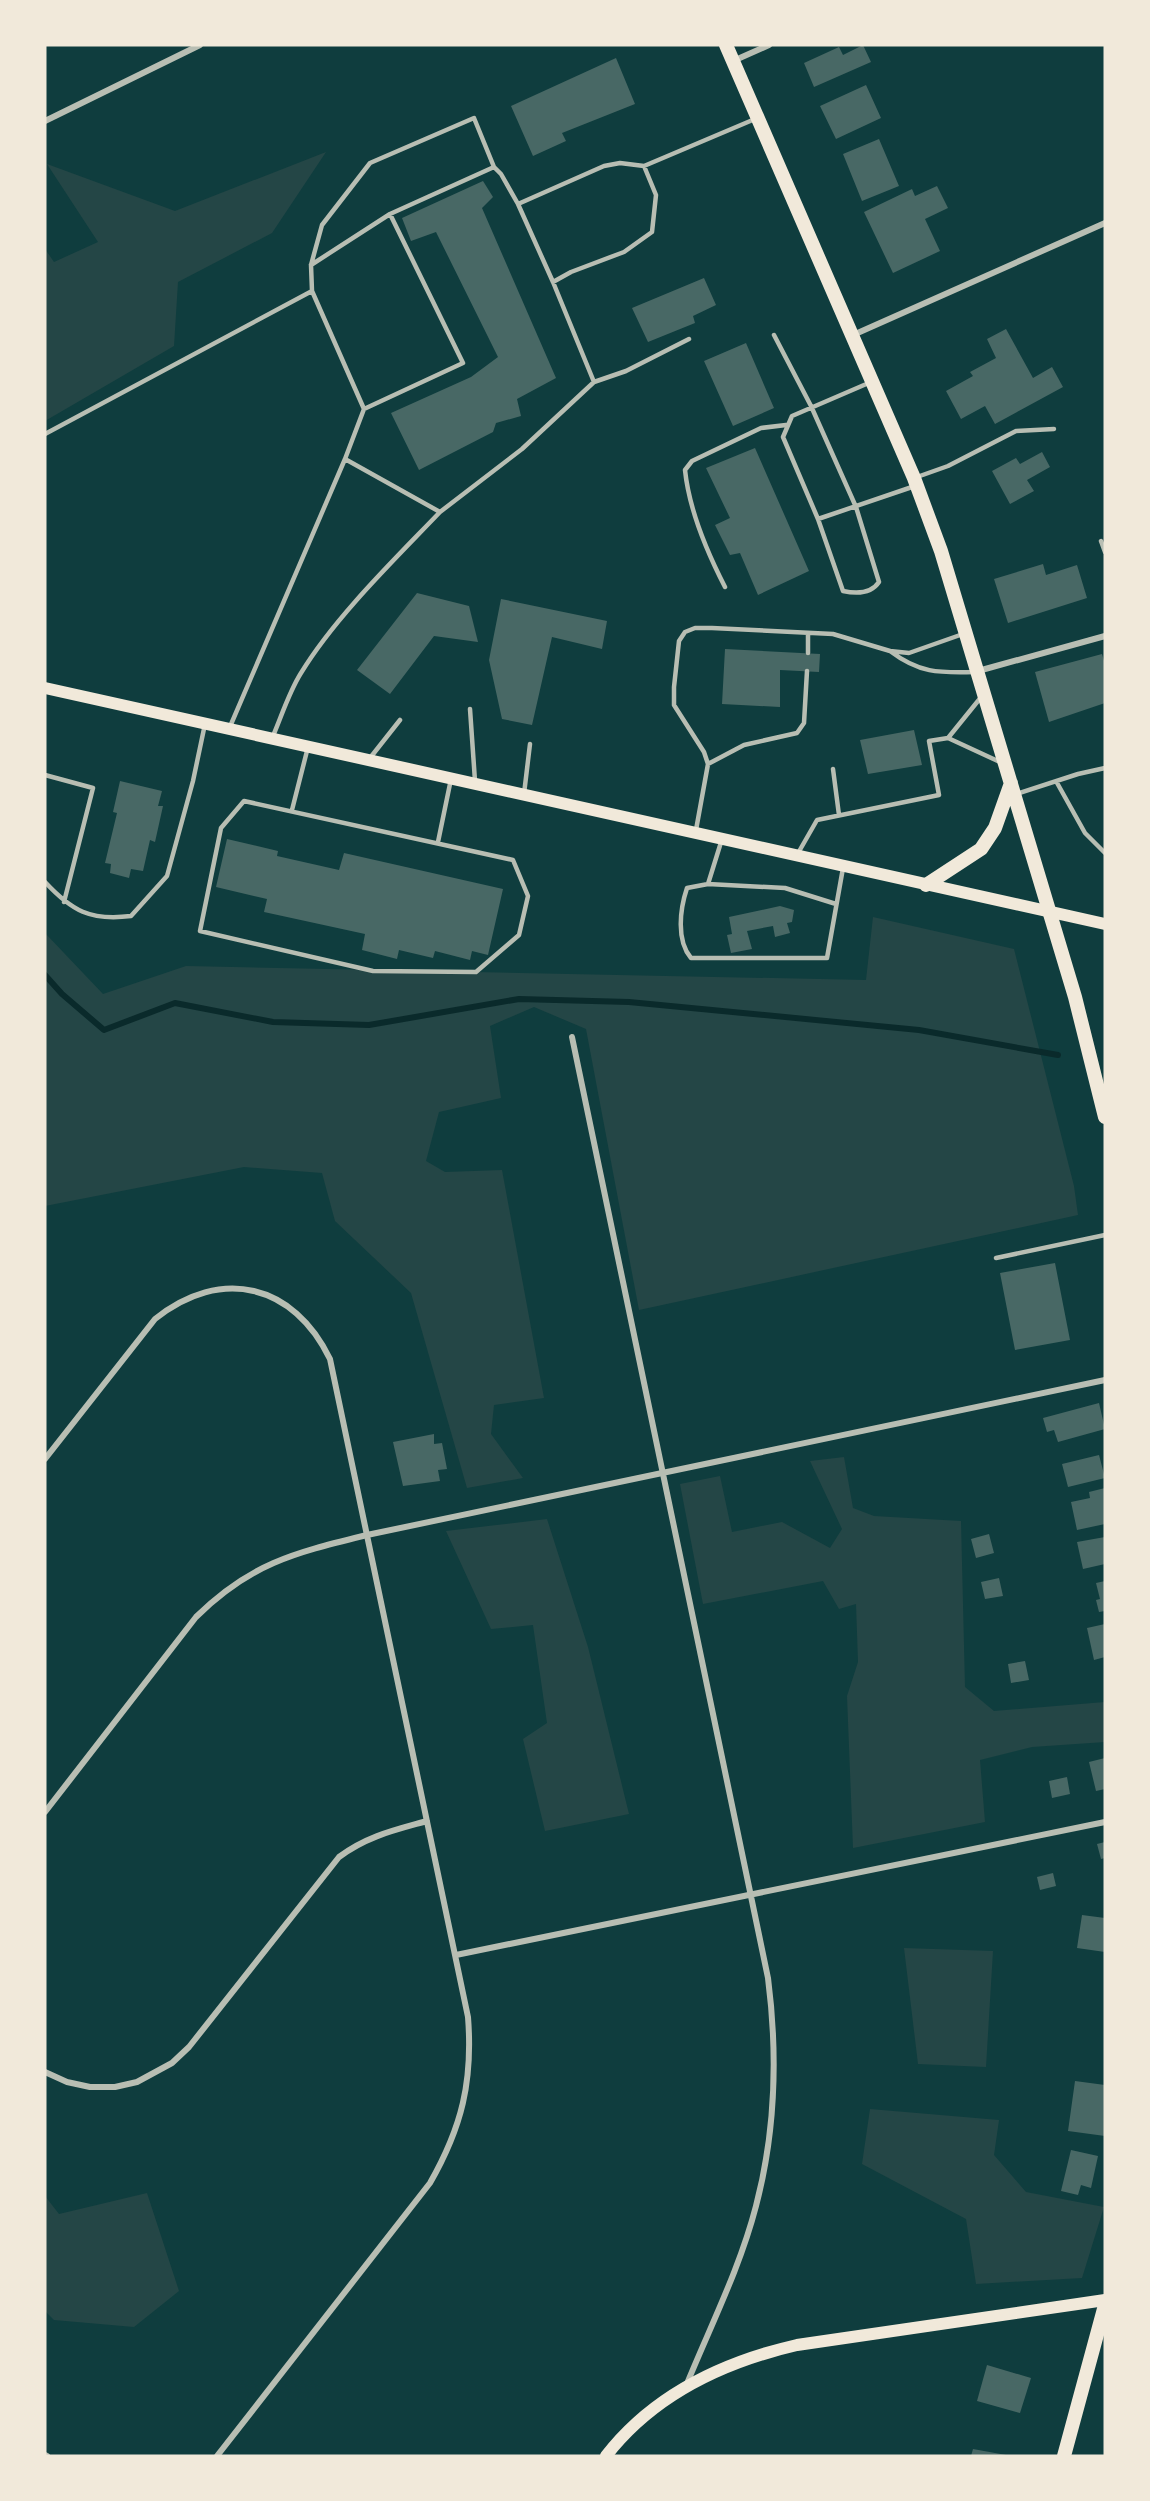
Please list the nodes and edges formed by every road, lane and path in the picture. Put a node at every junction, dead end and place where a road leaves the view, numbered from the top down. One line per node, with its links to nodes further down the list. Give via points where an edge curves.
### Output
1 (200, 45): 6 (street)
2 (726, 45): 4 (main road)
3 (769, 45): 4 (street)
4 (732, 61): 5 (main road)
5 (757, 118): 8 (lane); 16 (main road)
6 (45, 121)
7 (494, 166): 9 (lane); 10 (lane); 12 (lane, via 474,118 370,163 322,225)
8 (644, 166): 9 (lane, via 604,166); 13 (lane, via 656,195 652,232 624,252)
9 (518, 204): 13 (lane)
10 (390, 214): 12 (lane); 21 (lane, via 463,363)
11 (1105, 222): 16 (street)
12 (311, 265): 14 (lane)
13 (553, 282): 19 (lane)
14 (312, 291): 21 (lane); 24 (lane)
15 (774, 335): 20 (lane)
16 (852, 335): 18 (main road)
17 (689, 339): 19 (lane, via 626,371)
18 (873, 381): 20 (lane); 26 (main road)
19 (594, 382): 28 (lane, via 522,449)
20 (811, 406): 22 (lane, via 792,416); 27 (lane)
21 (364, 409): 25 (lane)
22 (786, 425): 29 (lane, via 783,437); 32 (lane, via 761,428 692,461 685,470 714,566)
23 (1054, 429): 26 (lane, via 1016,431)
24 (45, 434)
25 (345, 459): 28 (lane); 45 (lane)
26 (916, 482): 27 (lane); 34 (main road)
27 (856, 507): 29 (lane); 29 (lane, via 879,582 866,592 843,591)
28 (440, 512): 47 (lane, via 386,568 309,662 293,688)
29 (818, 519)
30 (1101, 541): 31 (lane)
31 (1105, 552)
32 (725, 587)
33 (808, 633): 36 (lane, via 833,634); 37 (lane); 51 (lane, via 712,628 685,632 679,641 674,705)
34 (966, 633): 36 (lane, via 909,653); 39 (main road)
35 (1105, 636): 39 (street)
36 (890, 651): 39 (lane, via 908,665 940,673)
37 (808, 653)
38 (807, 671): 51 (lane, via 804,723 797,733 744,745)
39 (977, 672): 41 (main road)
40 (45, 688): 44 (main road)
41 (984, 694): 46 (lane); 52 (main road)
42 (470, 710): 58 (lane)
43 (400, 720): 50 (lane)
44 (205, 724): 45 (main road); 72 (lane, via 176,849 167,876 155,892 131,916 111,918 79,912)
45 (229, 729): 47 (main road)
46 (948, 738): 52 (lane); 62 (lane, via 929,741 939,795)
47 (272, 739): 49 (main road)
48 (530, 744): 60 (lane)
49 (308, 747): 50 (main road); 61 (lane)
50 (369, 760): 56 (main road)
51 (708, 764): 63 (lane)
52 (1005, 764): 59 (main road)
53 (1105, 768): 57 (lane)
54 (833, 769): 62 (lane)
55 (45, 775): 72 (lane, via 93,788)
56 (451, 778): 58 (main road); 65 (lane)
57 (1056, 781): 59 (lane); 66 (lane, via 1085,833)
58 (475, 783): 60 (main road)
59 (1013, 789): 71 (main road, via 981,849); 74 (main road)
60 (524, 794): 63 (main road)
61 (292, 810): 65 (lane); 65 (lane, via 244,801 221,828 200,931 373,971 476,972 519,935 528,896 513,860)
62 (839, 815): 67 (lane, via 817,820)
63 (696, 833): 64 (main road)
64 (722, 839): 67 (main road); 70 (lane)
65 (438, 842)
66 (1105, 853)
67 (797, 856): 68 (main road)
68 (843, 866): 71 (main road); 73 (lane)
69 (45, 882): 72 (lane)
70 (708, 884): 73 (lane, via 785,888); 73 (lane, via 687,888 681,904 684,948 691,958 827,958)
71 (926, 885): 74 (main road)
72 (64, 902)
73 (836, 904)
74 (1050, 912): 75 (main road); 77 (main road)
75 (1105, 924)
76 (572, 1037): 82 (street)
77 (1104, 1109)
78 (1105, 1236): 79 (lane)
79 (996, 1258)
80 (1105, 1380): 82 (street)
81 (45, 1459): 83 (street, via 150,1325 174,1304 211,1290 252,1290 289,1306 313,1329 330,1359)
82 (663, 1473): 83 (street); 87 (street)
83 (367, 1535): 84 (street, via 276,1560 218,1595 195,1617); 85 (street)
84 (45, 1812)
85 (428, 1821): 88 (street); 89 (street, via 377,1834 339,1857 189,2047 157,2074 115,2087 90,2087)
86 (1105, 1822): 87 (street)
87 (751, 1895): 88 (street); 92 (street, via 774,2024 773,2117 756,2208)
88 (456, 1955): 93 (street, via 470,2050 468,2087 446,2154 430,2183)
89 (45, 2072)
90 (1105, 2300): 92 (main road, via 797,2345 719,2368)
91 (1105, 2305): 95 (main road)
92 (686, 2386): 94 (main road, via 639,2421)
93 (217, 2456)
94 (606, 2456)
95 (1064, 2456)

